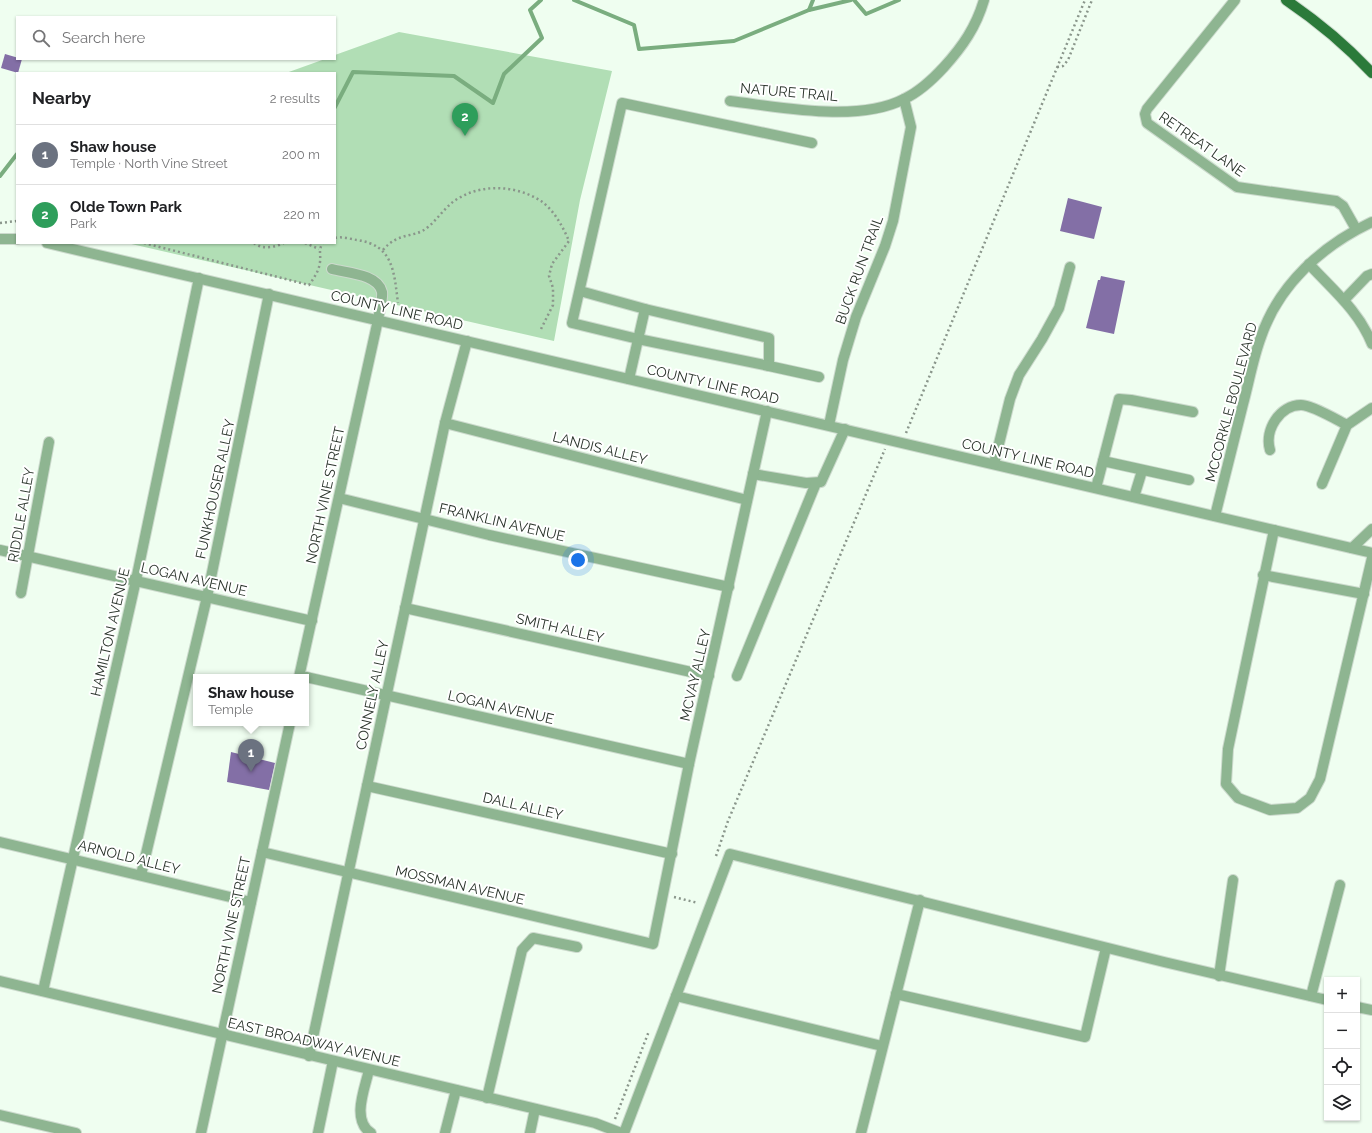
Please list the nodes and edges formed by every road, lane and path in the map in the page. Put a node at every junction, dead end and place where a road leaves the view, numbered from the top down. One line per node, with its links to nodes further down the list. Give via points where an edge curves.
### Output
1 (984, 0): 8 (street, NATURE TRAIL, via 974,27 959,52 939,73)
2 (1085, 0): 6 (path)
3 (1092, 0): 6 (path, via 1068,60 1063,66)
4 (1235, 0): 14 (street, RETREAT LANE, via 1147,109 1147,123 1237,187 1336,201 1343,206)
5 (1286, 0): 7 (main road, via 1311,17)
6 (1057, 67): 51 (path, via 906,433)
7 (1372, 73)
8 (904, 100): 9 (street, NATURE TRAIL, via 883,107 831,111); 48 (street, BUCK RUN TRAIL, via 911,127 893,221 886,246 856,317 843,360)
9 (730, 101)
10 (812, 143): 31 (street, via 622,103)
11 (16, 221): 13 (path)
12 (1372, 222): 14 (street, MCCORKLE BOULEVARD)
13 (0, 223)
14 (1356, 229): 26 (street, MCCORKLE BOULEVARD)
15 (336, 238): 25 (path, via 360,240)
16 (0, 239): 17 (street)
17 (16, 239)
18 (51, 244): 30 (street, COUNTY LINE ROAD)
19 (148, 244): 24 (path, via 309,285 316,276 320,262)
20 (255, 244): 21 (path, via 272,247)
21 (281, 244)
22 (307, 244): 24 (path)
23 (322, 244): 24 (path)
24 (319, 249)
25 (383, 250): 34 (path, via 391,262); 37 (path, via 402,236 428,228 443,210 460,197 482,190 514,188 541,201 553,213 569,241 552,264 549,276 554,305)
26 (1309, 264): 33 (street); 65 (street, MCCORKLE BOULEVARD, via 1284,292 1261,336)
27 (1070, 266): 55 (street, via 1059,308 1019,375 1010,399)
28 (332, 269): 36 (street, NORTH VINE STREET, via 370,278 378,284 382,293)
29 (1372, 274): 33 (street)
30 (199, 278): 32 (street, COUNTY LINE ROAD); 75 (street, HAMILTON AVENUE)
31 (580, 291): 35 (street); 38 (street, via 572,323)
32 (269, 294): 36 (street, COUNTY LINE ROAD); 79 (street, FUNKHOUSER ALLEY)
33 (1344, 300): 40 (street)
34 (398, 304)
35 (645, 309): 38 (street); 41 (street, via 769,338)
36 (378, 320): 39 (street, COUNTY LINE ROAD); 63 (street, NORTH VINE STREET)
37 (541, 329)
38 (638, 339): 41 (street); 43 (street)
39 (467, 341): 43 (street, COUNTY LINE ROAD); 47 (street, CONNELY ALLEY)
40 (1372, 344)
41 (768, 366): 42 (street)
42 (819, 377)
43 (629, 379): 45 (street, COUNTY LINE ROAD)
44 (1372, 408): 49 (street)
45 (767, 411): 48 (street, COUNTY LINE ROAD); 57 (street, MCVAY ALLEY)
46 (1194, 412): 54 (street, via 1119,399)
47 (445, 423): 64 (street, LANDIS ALLEY); 66 (street, CONNELY ALLEY)
48 (829, 425): 50 (street, COUNTY LINE ROAD)
49 (1347, 425): 53 (street, via 1302,405 1291,407 1272,424 1268,438); 60 (street)
50 (845, 429): 51 (street, COUNTY LINE ROAD); 59 (street, via 821,482)
51 (894, 440): 55 (street, COUNTY LINE ROAD); 94 (path, via 885,447 728,821)
52 (49, 442): 72 (street, RIDDLE ALLEY)
53 (1270, 450)
54 (1103, 461): 56 (street); 61 (street)
55 (994, 464): 61 (street, COUNTY LINE ROAD)
56 (1142, 471): 58 (street); 62 (street)
57 (753, 474): 59 (street); 64 (street, MCVAY ALLEY)
58 (1189, 480)
59 (816, 483): 84 (street)
60 (1322, 484)
61 (1096, 488): 62 (street, COUNTY LINE ROAD)
62 (1134, 497): 65 (street, COUNTY LINE ROAD)
63 (339, 498): 66 (street, FRANKLIN AVENUE); 81 (street, NORTH VINE STREET)
64 (748, 500): 76 (street, MCVAY ALLEY)
65 (1215, 516): 68 (street, COUNTY LINE ROAD)
66 (424, 519): 76 (street, FRANKLIN AVENUE); 80 (street, CONNELY ALLEY)
67 (1372, 529): 69 (street)
68 (1274, 530): 69 (street, COUNTY LINE ROAD); 74 (street)
69 (1352, 548): 71 (street, COUNTY LINE ROAD)
70 (0, 550): 72 (street, LOGAN AVENUE)
71 (1372, 553)
72 (29, 556): 75 (street, LOGAN AVENUE); 77 (street, RIDDLE ALLEY)
73 (1372, 558): 78 (street)
74 (1263, 574): 78 (street); 78 (street, via 1228,749 1226,784 1238,798 1270,810 1297,808 1310,798 1320,779)
75 (136, 580): 79 (street, LOGAN AVENUE); 93 (street, HAMILTON AVENUE)
76 (729, 587): 83 (street, MCVAY ALLEY)
77 (21, 593)
78 (1364, 594)
79 (207, 597): 81 (street, LOGAN AVENUE); 96 (street, FUNKHOUSER ALLEY)
80 (405, 608): 83 (street, SMITH ALLEY); 86 (street, CONNELY ALLEY)
81 (312, 621): 82 (street, NORTH VINE STREET)
82 (303, 674)
83 (709, 676): 88 (street, MCVAY ALLEY)
84 (737, 676)
85 (309, 678): 86 (street, LOGAN AVENUE)
86 (386, 696): 88 (street, LOGAN AVENUE); 89 (street, CONNELY ALLEY)
87 (289, 726): 91 (street, NORTH VINE STREET)
88 (689, 764): 92 (street, MCVAY ALLEY)
89 (367, 786): 92 (street, DALL ALLEY); 95 (street, CONNELY ALLEY)
90 (0, 842): 93 (street, ARNOLD ALLEY)
91 (262, 852): 95 (street, MOSSMAN AVENUE); 102 (street, NORTH VINE STREET)
92 (672, 854): 99 (street, MCVAY ALLEY)
93 (73, 858): 96 (street, ARNOLD ALLEY); 110 (street, HAMILTON AVENUE)
94 (715, 858)
95 (349, 872): 105 (street, MOSSMAN AVENUE); 120 (street, CONNELY ALLEY)
96 (141, 875): 102 (street, ARNOLD ALLEY)
97 (1233, 880): 108 (street)
98 (1340, 885): 113 (street)
99 (664, 894): 103 (path); 105 (street, MCVAY ALLEY)
100 (701, 896): 103 (path)
101 (920, 900): 107 (street); 111 (street); 112 (street, via 730,854)
102 (251, 902): 118 (street, NORTH VINE STREET)
103 (698, 903): 104 (path)
104 (696, 910)
105 (653, 944)
106 (577, 947): 124 (street, via 533,938 522,950)
107 (1106, 948): 108 (street); 111 (street, via 1085,1037)
108 (1219, 976): 113 (street)
109 (0, 981): 110 (street, EAST BROADWAY AVENUE)
110 (44, 991): 118 (street, EAST BROADWAY AVENUE)
111 (896, 994): 119 (street)
112 (676, 996): 119 (street); 134 (street)
113 (1311, 996): 114 (street)
114 (1324, 999)
115 (1360, 1008): 116 (street)
116 (1372, 1010)
117 (651, 1027): 127 (path)
118 (221, 1034): 120 (street, EAST BROADWAY AVENUE); 129 (street, NORTH VINE STREET)
119 (882, 1046): 135 (street)
120 (309, 1056): 121 (street, EAST BROADWAY AVENUE)
121 (333, 1061): 122 (street, EAST BROADWAY AVENUE); 130 (street)
122 (369, 1070): 123 (street, EAST BROADWAY AVENUE); 131 (street, via 360,1114 365,1127)
123 (456, 1090): 124 (street, EAST BROADWAY AVENUE); 132 (street)
124 (487, 1098): 125 (street, EAST BROADWAY AVENUE)
125 (535, 1109): 127 (street, EAST BROADWAY AVENUE); 133 (street)
126 (0, 1115): 128 (street)
127 (611, 1129): 134 (street, EAST BROADWAY AVENUE)
128 (76, 1133)
129 (201, 1133)
130 (318, 1133)
131 (371, 1133)
132 (445, 1133)
133 (530, 1133)
134 (623, 1133)
135 (861, 1133)

